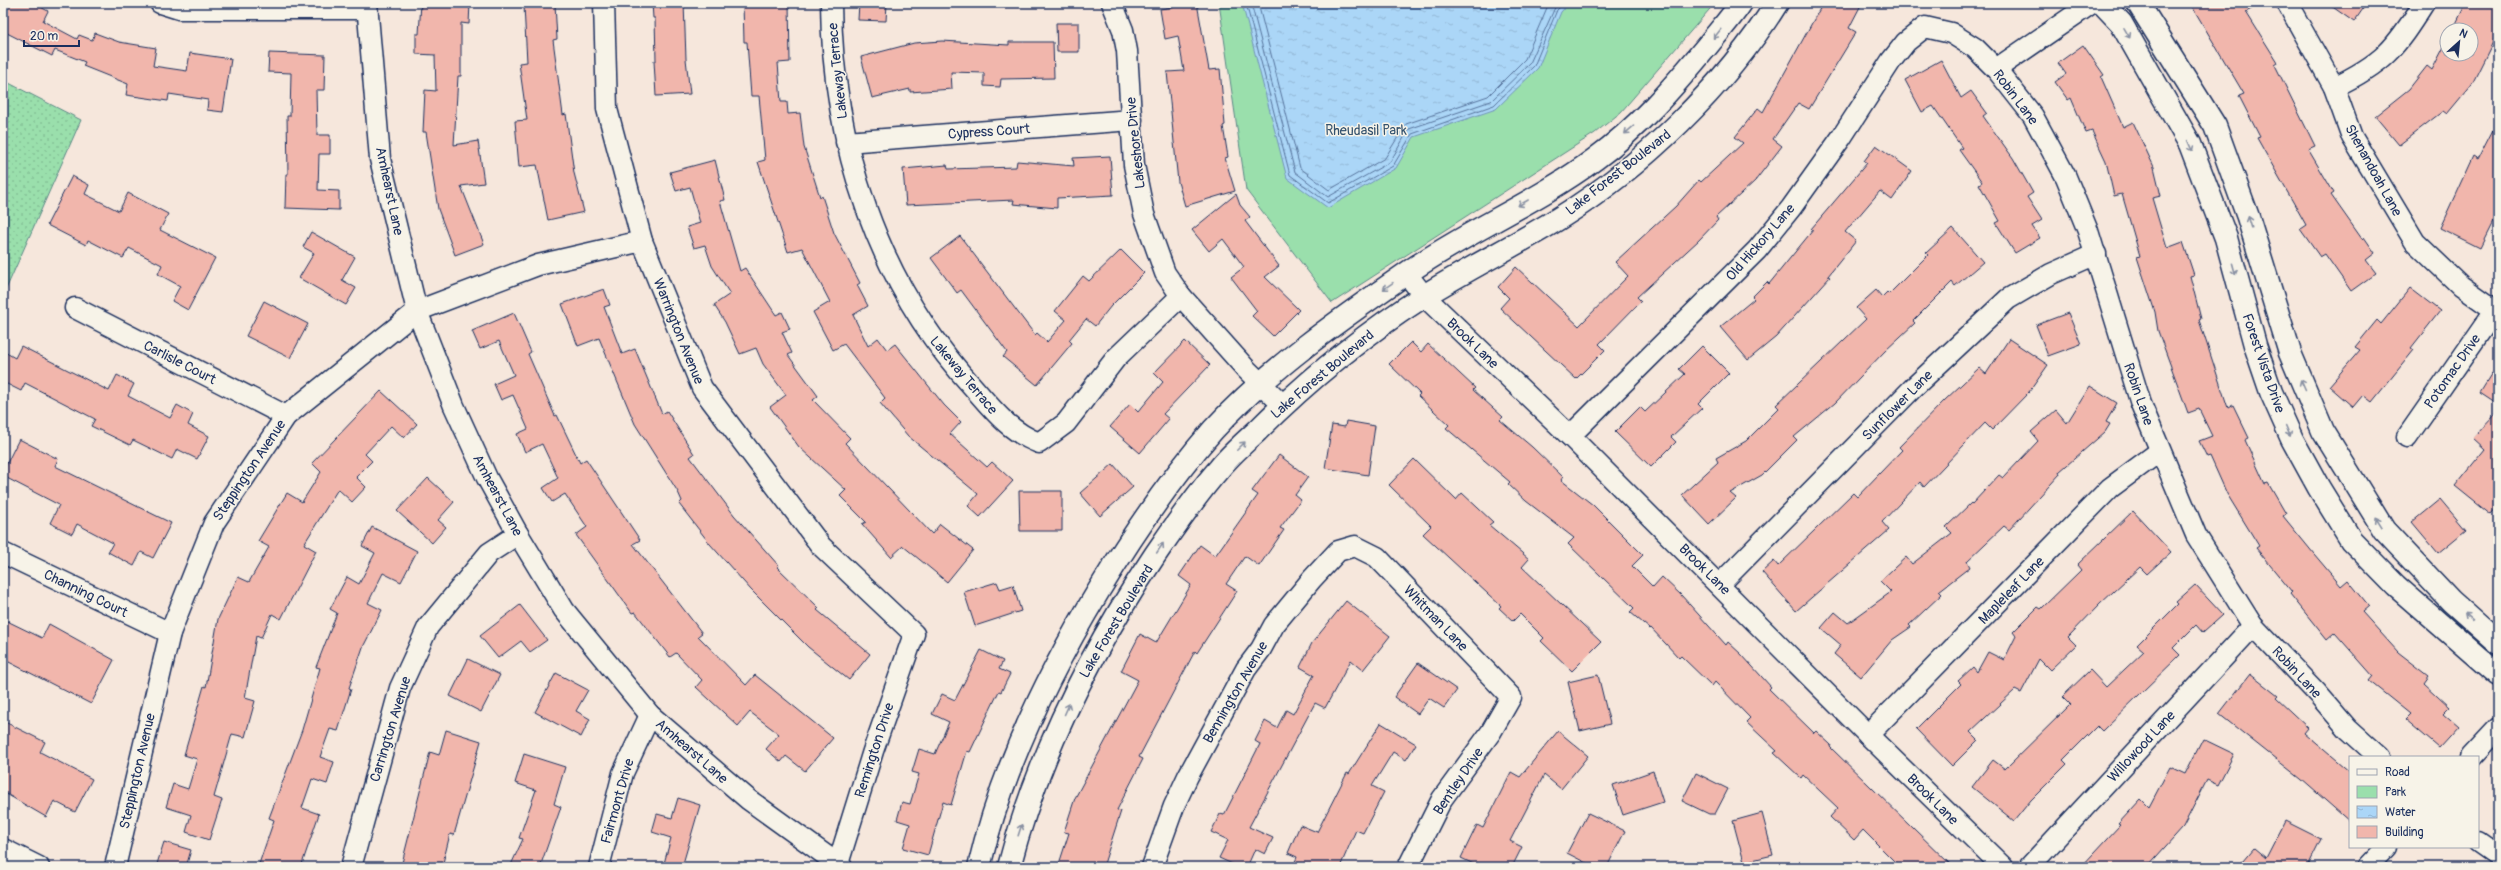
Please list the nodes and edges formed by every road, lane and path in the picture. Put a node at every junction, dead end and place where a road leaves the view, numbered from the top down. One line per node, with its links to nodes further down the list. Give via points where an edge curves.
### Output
1 (160, 3): 12 (street, via 179,9)
2 (604, 3): 18 (street, Warrington Avenue, via 607,110)
3 (831, 3): 17 (street, Lakeway Terrace, via 831,39)
4 (1112, 3): 16 (street, Lakeshore Drive, via 1123,30 1127,51)
5 (1741, 3): 20 (street, Lake Forest Boulevard, one-way to 20, via 1654,107 1596,159)
6 (1777, 3): 22 (street, Lake Forest Boulevard, via 1745,52 1691,113 1640,157 1559,218)
7 (2092, 3): 14 (street)
8 (2102, 3): 40 (street, Forest Vista Drive, one-way to 40, via 2121,23 2190,144 2226,238 2255,345 2272,392 2292,439 2318,488 2351,540 2396,586)
9 (2138, 3): 39 (street, Forest Vista Drive, one-way to 9, via 2451,601 2384,530 2324,432 2290,353 2248,217 2215,126)
10 (2287, 3): 15 (street, Shenandoah Lane)
11 (2424, 3): 15 (street, via 2393,49 2365,72)
12 (367, 6): 25 (street, Amhearst Lane, via 380,159)
13 (1925, 27): 14 (street, Robin Lane, via 1951,33 1975,48); 29 (street, Old Hickory Lane, via 1906,42 1891,61 1841,138 1757,250)
14 (1996, 70): 19 (street, Robin Lane, via 2033,116 2066,177)
15 (2334, 87): 24 (street, Shenandoah Lane, via 2352,137 2415,242 2461,286)
16 (1132, 120): 17 (street, Cypress Court); 21 (street, Lakeshore Drive, via 1134,165 1144,214 1165,273)
17 (846, 142): 21 (street, Lakeway Terrace, via 876,239 917,316 948,361 1009,427 1026,438 1039,443 1066,423 1116,358)
18 (642, 241): 25 (street, Steppington Avenue, via 538,265); 38 (street, Warrington Avenue, via 702,388 821,546)
19 (2096, 254): 31 (street, Robin Lane, via 2141,404); 35 (street, Sunflower Lane, via 2051,274 2008,299 1914,387)
20 (1406, 273): 22 (street, Brook Lane); 26 (street, Lake Forest Boulevard, one-way to 26, via 1332,326)
21 (1181, 296): 26 (street, Lakeshore Drive)
22 (1424, 296): 27 (street, Lake Forest Boulevard, via 1362,339); 29 (street, Brook Lane)
23 (74, 308): 28 (street, Carlisle Court)
24 (2497, 308): 30 (street, Potomac Drive)
25 (417, 311): 28 (street, Steppington Avenue); 32 (street, Amhearst Lane, via 454,406 487,478)
26 (1262, 385): 27 (street, Lakeshore Drive); 56 (street, Lake Forest Boulevard, via 1214,430 1171,481 1080,620 1054,669 1008,771)
27 (1283, 405): 57 (street, Lake Forest Boulevard, one-way to 27, via 1046,755 1082,675 1105,634 1176,525 1219,468)
28 (286, 416): 37 (street, Steppington Avenue, via 214,523)
29 (1570, 436): 35 (street, Brook Lane)
30 (2407, 437)
31 (2160, 452): 36 (street, Robin Lane, via 2196,535); 44 (street, Mapleleaf Lane, via 2110,488)
32 (518, 534): 42 (street, Amhearst Lane, via 564,610); 54 (street, Carrington Avenue, via 488,553 428,627 400,688)
33 (1355, 546): 41 (street, Whitman Lane, via 1377,557); 58 (street, Bennington Avenue, via 1338,551 1312,579 1274,625 1261,649 1246,668 1225,703 1174,806)
34 (3, 553): 37 (street, Channing Court)
35 (1720, 584): 44 (street, Brook Lane)
36 (2253, 626): 45 (street, Robin Lane, via 2348,729); 61 (street, Willowood Lane)
37 (170, 633): 53 (street, Steppington Avenue)
38 (914, 634): 51 (street, Remington Drive, via 873,750)
39 (2498, 643)
40 (2498, 675)
41 (1511, 698): 59 (street, Bentley Drive, via 1491,732 1442,799)
42 (650, 715): 51 (street, Amhearst Lane, via 749,800); 55 (street, Fairmont Drive, via 623,773)
43 (2498, 728): 46 (street)
44 (1868, 735): 60 (street, Brook Lane)
45 (2379, 756)
46 (2472, 756)
47 (2479, 843): 50 (street)
48 (3, 848): 52 (street)
49 (2386, 848): 62 (street)
50 (2498, 856)
51 (839, 866)
52 (39, 867)
53 (115, 867)
54 (351, 867)
55 (598, 867)
56 (979, 867)
57 (1009, 867)
58 (1152, 867)
59 (1408, 867)
60 (2002, 867)
61 (2029, 867)
62 (2368, 867)

